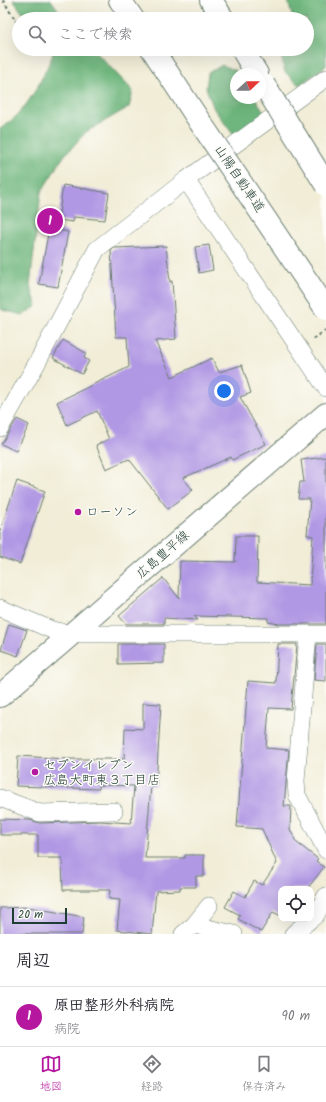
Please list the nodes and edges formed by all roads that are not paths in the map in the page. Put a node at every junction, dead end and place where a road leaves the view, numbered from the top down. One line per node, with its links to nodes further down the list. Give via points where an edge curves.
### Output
1 (120, 0): 3 (main road)
2 (210, 0): 4 (main road)
3 (128, 12)
4 (218, 12)
5 (157, 56): 12 (main road, 山陽自動車道, bridge)
6 (246, 56): 7 (main road)
7 (254, 68)
8 (326, 78): 10 (street)
9 (266, 87): 11 (main road, bridge)
10 (186, 180): 13 (street); 15 (street, via 97,249)
11 (326, 185)
12 (326, 309)
13 (326, 388)
14 (326, 414): 17 (main road, 広島豊平線)
15 (0, 428)
16 (0, 608): 17 (street, via 52,630)
17 (72, 634): 18 (street); 20 (main road, 広島豊平線)
18 (308, 634): 19 (street); 23 (street, via 297,795)
19 (326, 634)
20 (0, 696)
21 (0, 798): 22 (street, via 40,813)
22 (114, 811)
23 (326, 850)
24 (326, 896): 26 (street)
25 (209, 906): 28 (street)
26 (314, 917)
27 (307, 922): 30 (street)
28 (188, 930): 29 (street)
29 (234, 934)
30 (293, 934)

